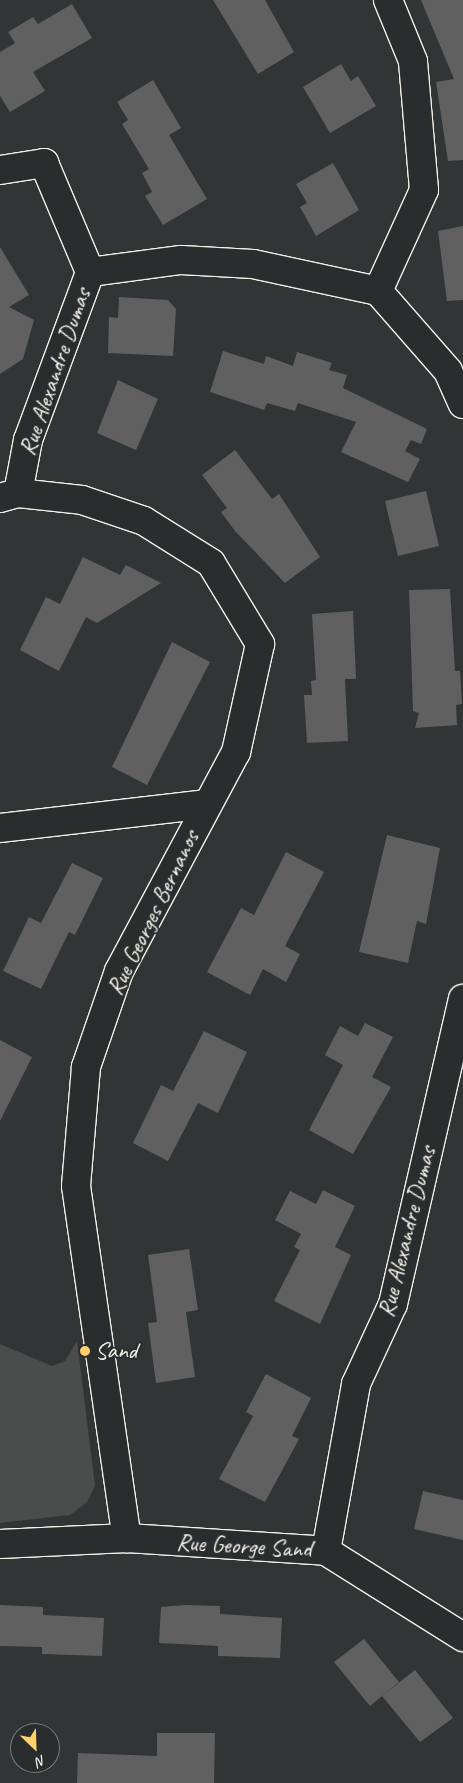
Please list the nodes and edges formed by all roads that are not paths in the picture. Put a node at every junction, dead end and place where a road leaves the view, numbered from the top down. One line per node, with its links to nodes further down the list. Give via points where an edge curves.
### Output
1 (388, 0): 4 (street, via 413,61 424,190)
2 (0, 170): 3 (street, via 44,163)
3 (90, 272): 4 (street, Rue Alexandre Dumas, via 181,260 253,264); 6 (street, Rue Alexandre Dumas)
4 (378, 291): 5 (street, via 448,371)
5 (463, 404)
6 (9, 496): 7 (street, Rue Georges Bernanos, via 82,500 144,520 211,563 260,644 236,752)
7 (207, 804): 8 (street); 10 (street, Rue Georges Bernanos, via 119,971 86,1067 76,1186)
8 (0, 828)
9 (463, 999): 12 (street, Rue Alexandre Dumas, via 393,1304 356,1384)
10 (127, 1538): 11 (street, Rue George Sand); 12 (street, Rue George Sand)
11 (0, 1544)
12 (326, 1551): 13 (street, Rue George Sand)
13 (463, 1637)

